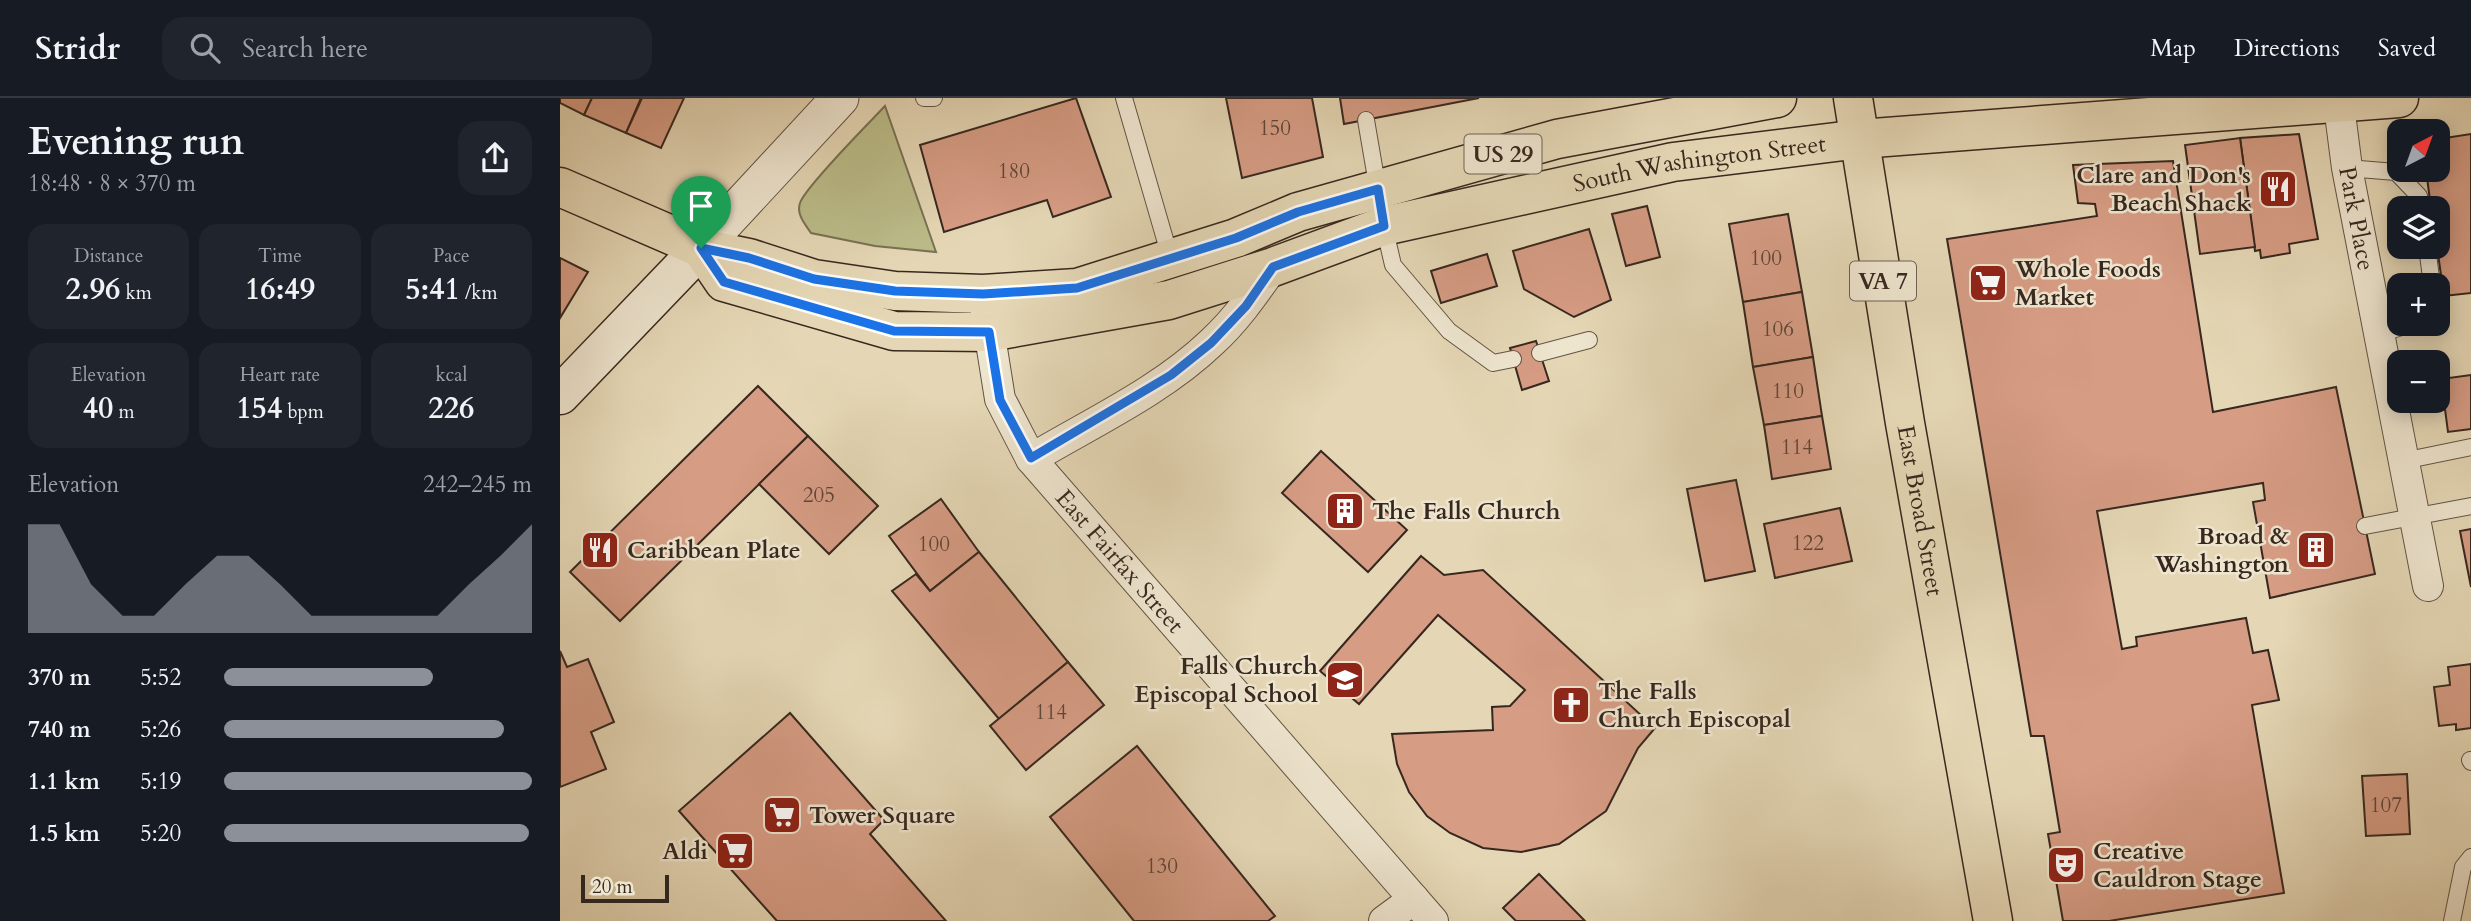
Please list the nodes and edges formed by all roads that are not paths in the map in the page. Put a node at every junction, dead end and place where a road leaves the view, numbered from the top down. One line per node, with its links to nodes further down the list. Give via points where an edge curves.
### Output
1 (840, 98): 15 (street)
2 (924, 98): 3 (lane)
3 (934, 98)
4 (1124, 98): 16 (lane)
5 (1777, 98): 14 (main road, South Washington Street / US 29, via 1557,139)
6 (1853, 98): 10 (main road, East Broad Street / VA 7)
7 (2399, 98): 8 (main road, US 29)
8 (2338, 100): 10 (main road, US 29); 11 (street, Park Place)
9 (1366, 120): 14 (lane)
10 (1860, 139): 14 (main road, South Washington Street / US 29, via 1673,162); 36 (main road, East Broad Street / VA 7)
11 (2347, 168): 13 (lane, via 2396,172); 21 (street, Park Place)
12 (560, 187): 15 (main road, South Washington Street / US 29)
13 (2419, 196)
14 (1381, 208): 16 (main road, South Washington Street / US 29, via 1298,212); 17 (main road, South Washington Street / US 29); 24 (lane, via 1393,265 1450,331 1493,363)
15 (701, 248): 18 (main road, South Washington Street / US 29, via 814,279 895,291); 19 (main road, South Washington Street / US 29, via 724,282 841,317 894,331); 25 (main road)
16 (1171, 260): 18 (main road, South Washington Street / US 29, via 1077,288)
17 (1273, 267): 19 (main road, South Washington Street / US 29, via 1169,300); 27 (street, via 1246,306 1171,375)
18 (983, 294): 19 (street, East Fairfax Street)
19 (989, 332): 27 (street, East Fairfax Street, via 1000,400)
20 (2387, 332): 21 (lane)
21 (2379, 334): 28 (street, Park Place)
22 (1590, 340): 23 (lane)
23 (1540, 353)
24 (1513, 359)
25 (560, 395)
26 (2471, 447): 28 (lane)
27 (1031, 458): 34 (street, East Fairfax Street)
28 (2403, 461): 30 (street, Park Place)
29 (2471, 506): 30 (lane)
30 (2414, 516): 31 (lane); 32 (street, Park Place)
31 (2365, 526)
32 (2428, 586)
33 (2471, 856): 37 (lane, via 2463,867)
34 (1423, 910): 35 (street)
35 (1384, 921)
36 (1993, 921)
37 (2452, 921)

